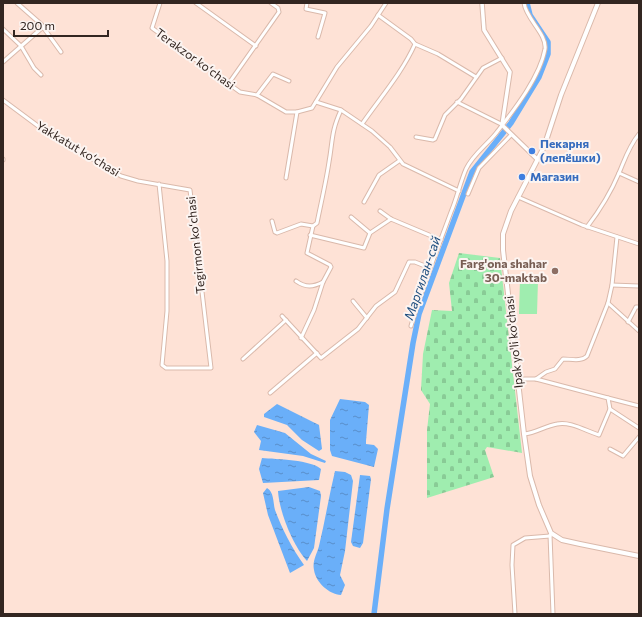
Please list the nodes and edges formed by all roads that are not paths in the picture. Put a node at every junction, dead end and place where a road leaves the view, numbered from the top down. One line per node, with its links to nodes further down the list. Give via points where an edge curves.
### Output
1 (17, 3): 11 (street)
2 (160, 3): 23 (street, Terakzor koʻchasi, via 152,28)
3 (196, 3): 16 (street)
4 (271, 3): 16 (street, via 279,12)
5 (307, 3): 13 (street, via 306,9 325,13)
6 (386, 3): 10 (street)
7 (482, 3): 18 (street, via 484,30)
8 (524, 3): 31 (street, via 527,14 541,34 545,48 537,71 515,109)
9 (598, 3): 35 (main road, Ipak yo'li ko'chasi, via 561,95 544,147)
10 (378, 15): 14 (street); 26 (street, via 337,67)
11 (43, 27): 15 (street); 17 (street)
12 (3, 29): 15 (street)
13 (318, 37)
14 (415, 44): 21 (street, via 438,54); 30 (street, via 405,65)
15 (21, 46): 19 (street); 20 (street)
16 (256, 46): 23 (street)
17 (62, 52)
18 (502, 58): 21 (street, via 484,68); 31 (street, via 510,72)
19 (3, 62)
20 (41, 75)
21 (476, 77): 27 (street)
22 (289, 81): 24 (street, via 273,74)
23 (229, 83): 24 (street, Terakzor koʻchasi, via 240,92)
24 (257, 95): 29 (street, via 278,109)
25 (3, 100): 40 (street, Yakkatut koʻchasi, via 42,129 122,176 138,182)
26 (316, 102): 28 (street); 29 (street, via 312,108)
27 (457, 102): 31 (street); 34 (street, via 445,115 435,139)
28 (341, 110): 30 (street); 49 (street, via 332,133 330,160 317,223)
29 (297, 112): 38 (street)
30 (362, 124): 36 (street, via 386,143)
31 (502, 125): 33 (street); 41 (street, via 466,169)
32 (639, 134): 37 (street, via 629,147)
33 (511, 135): 35 (street); 42 (street, via 479,168)
34 (416, 137)
35 (537, 159): 43 (main road, Ipak yo'li ko'chasi)
36 (399, 161): 41 (street); 44 (street, via 379,175)
37 (619, 173): 39 (street); 50 (street)
38 (286, 178)
39 (639, 182)
40 (159, 184): 40 (street, Tegirmon koʻchasi, via 190,190 211,368 166,368 162,365 167,311 167,261)
41 (459, 190): 54 (street)
42 (468, 194)
43 (517, 196): 50 (street); 73 (main road, Ipak yo'li ko'chasi, via 503,239)
44 (364, 202)
45 (380, 212): 47 (street)
46 (351, 217): 51 (street)
47 (391, 219): 51 (street); 54 (street)
48 (272, 221): 49 (street, via 277,233 301,224)
49 (312, 226): 52 (street)
50 (588, 227): 53 (street)
51 (370, 234): 52 (street, via 362,248)
52 (310, 235): 58 (street, via 307,253 331,267)
53 (617, 237): 55 (street); 59 (street)
54 (441, 240): 56 (street)
55 (639, 244)
56 (430, 268): 65 (street, via 409,262 395,292 376,306); 68 (street)
57 (296, 281): 58 (street, via 310,286)
58 (323, 282): 70 (street)
59 (612, 285): 60 (street); 62 (street)
60 (639, 286)
61 (353, 301): 65 (street)
62 (608, 303): 67 (street); 74 (street, via 587,356 578,360 563,359 555,369)
63 (639, 307): 67 (street, via 636,307)
64 (282, 316): 66 (street)
65 (367, 318): 71 (street, via 358,329 321,358)
66 (286, 320): 70 (street); 72 (street)
67 (628, 322): 69 (street)
68 (411, 326)
69 (639, 331)
70 (301, 338): 71 (street)
71 (317, 353): 75 (street)
72 (243, 359)
73 (518, 379): 74 (street); 80 (main road, Ipak yo'li ko'chasi)
74 (536, 379): 76 (street)
75 (270, 393)
76 (608, 398): 77 (street); 78 (street)
77 (639, 406)
78 (610, 409): 79 (street); 80 (street, via 599,435 559,423)
79 (639, 428)
80 (524, 434): 83 (main road, Ipak yo'li ko'chasi, via 530,476)
81 (639, 437): 82 (street, via 623,456)
82 (610, 449)
83 (550, 534): 84 (main road, via 562,540); 85 (street, via 524,538 513,545); 86 (street)
84 (639, 556)
85 (515, 614)
86 (552, 614)

